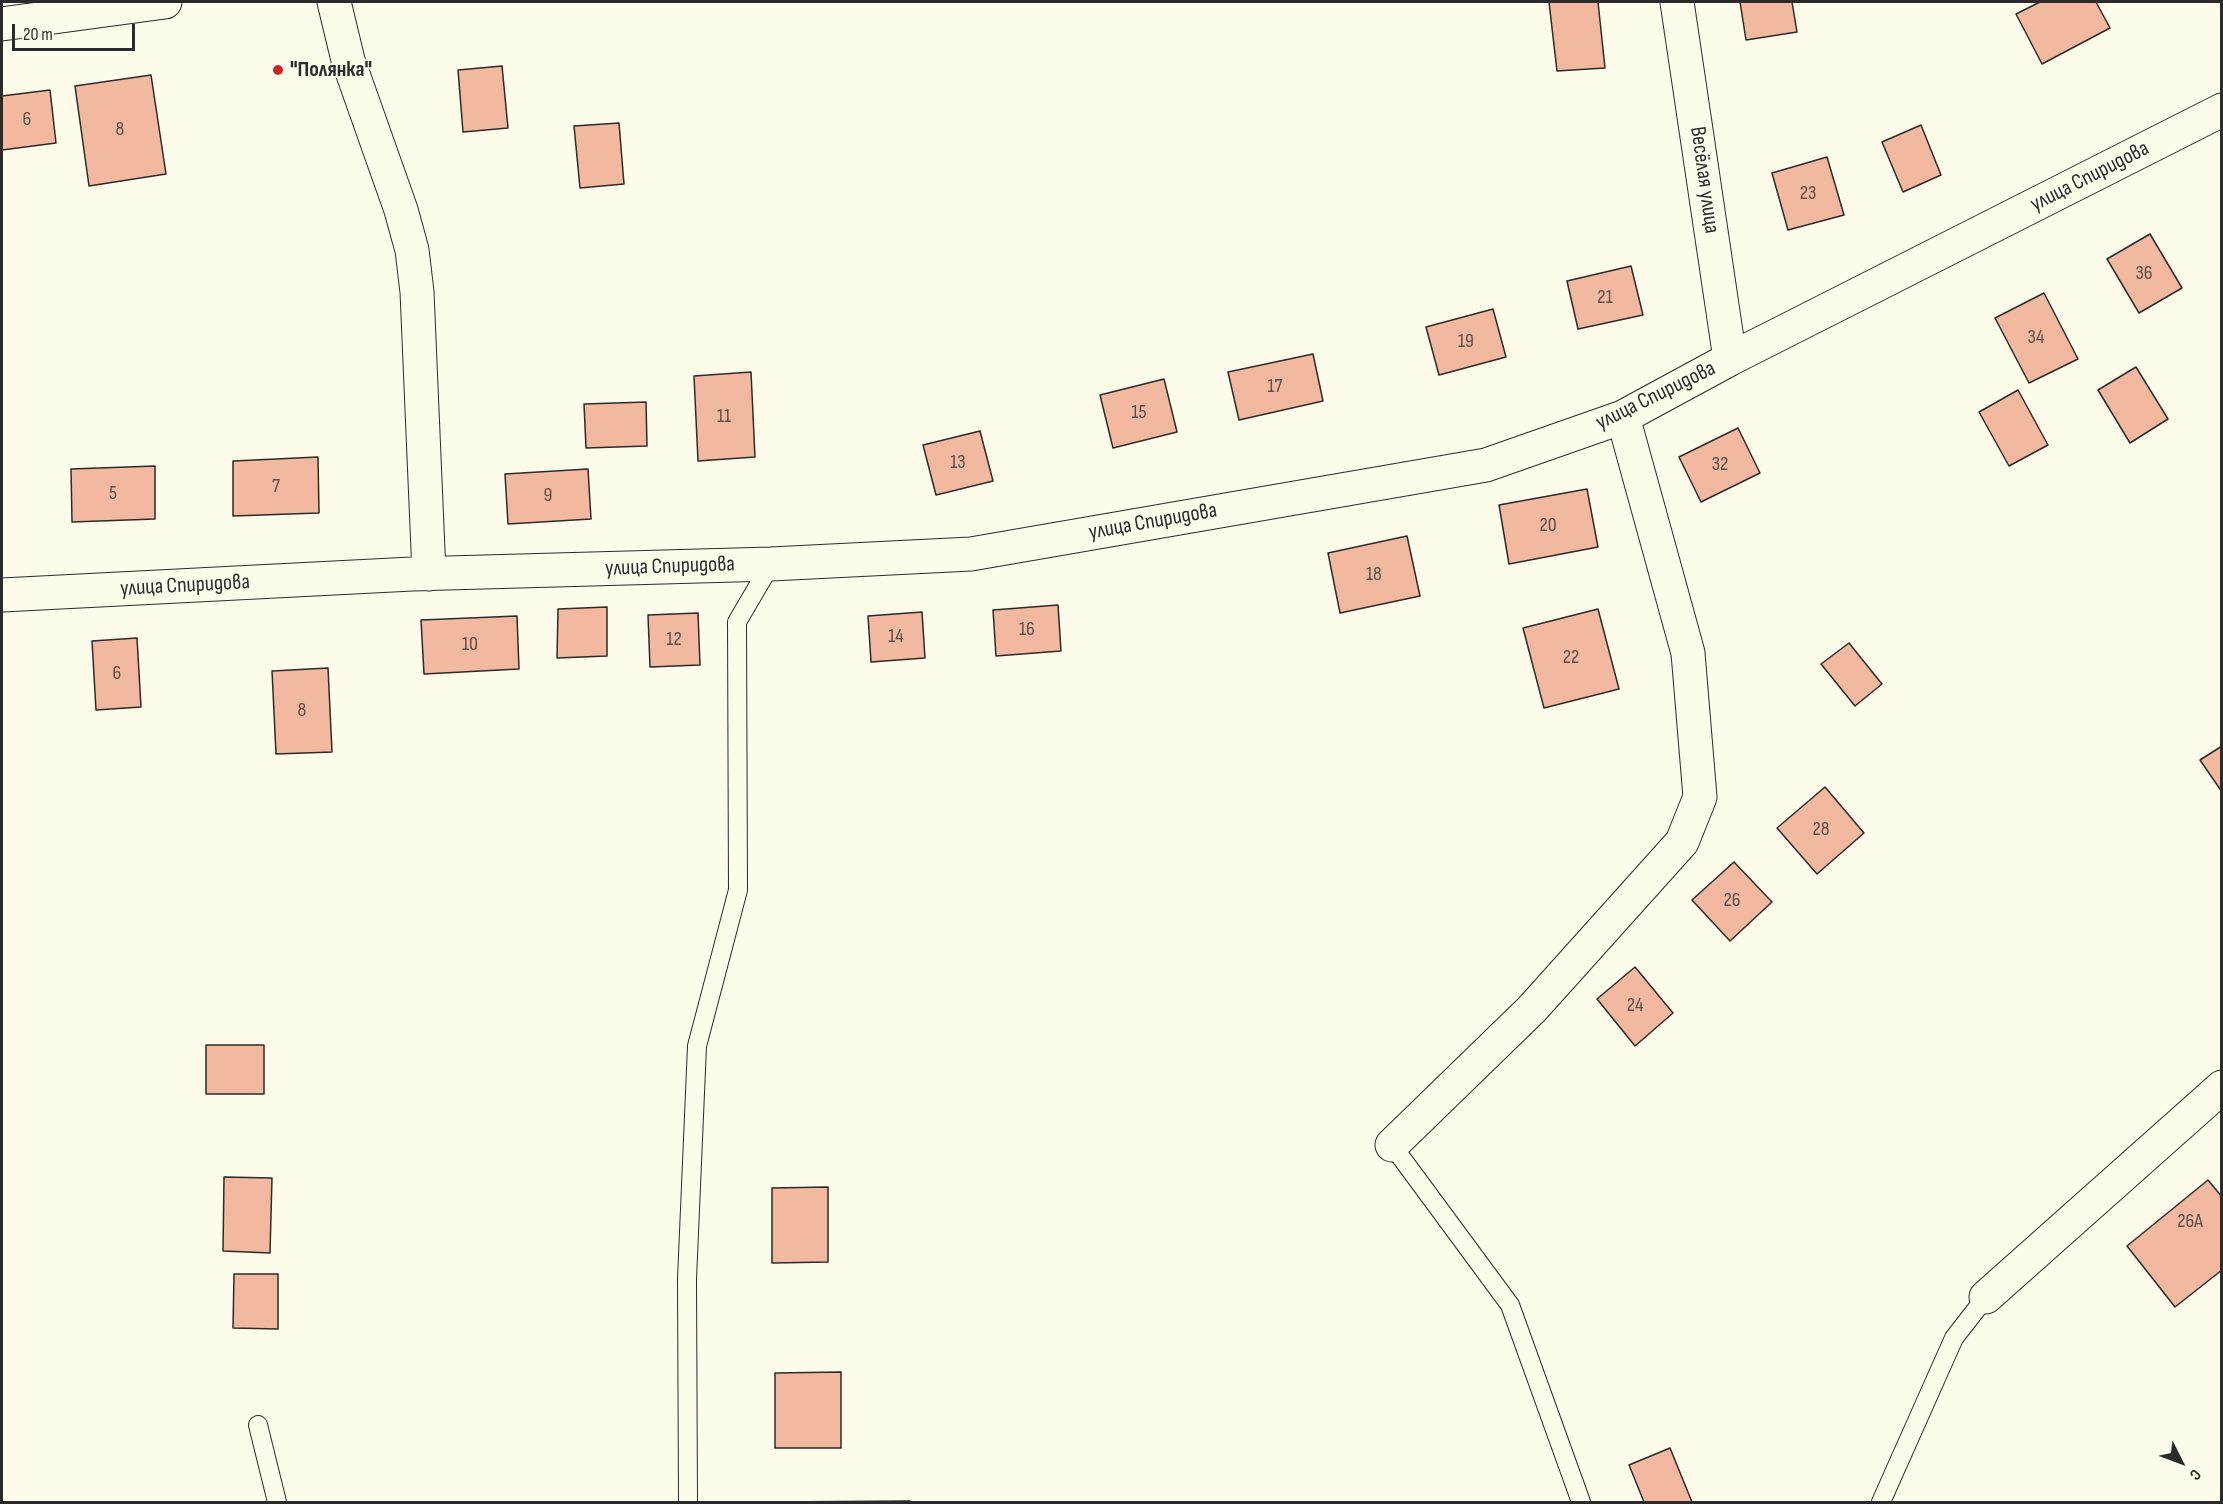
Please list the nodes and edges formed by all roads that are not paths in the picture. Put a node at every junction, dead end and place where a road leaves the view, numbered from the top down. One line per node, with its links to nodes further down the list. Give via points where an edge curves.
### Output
1 (165, 2): 4 (street)
2 (334, 2): 9 (street, via 348,60 412,250)
3 (1677, 2): 6 (street, Весёлая улица)
4 (2, 24)
5 (2222, 110): 6 (street, улица Спиридова)
6 (1730, 359): 7 (street, улица Спиридова)
7 (1623, 417): 8 (street, улица Спиридова, via 1486,465 983,552); 12 (street, via 1688,653 1700,797 1682,842 1532,1009)
8 (771, 564): 9 (street, улица Спиридова); 16 (lane, via 736,622 738,890 697,1046 687,1279)
9 (429, 574): 10 (street, улица Спиридова)
10 (2, 595)
11 (2222, 1087): 13 (street)
12 (1392, 1145): 17 (lane, via 1510,1305)
13 (1986, 1297): 18 (lane, via 1954,1338)
14 (258, 1425): 15 (lane)
15 (277, 1503)
16 (688, 1503)
17 (1581, 1503)
18 (1881, 1503)

